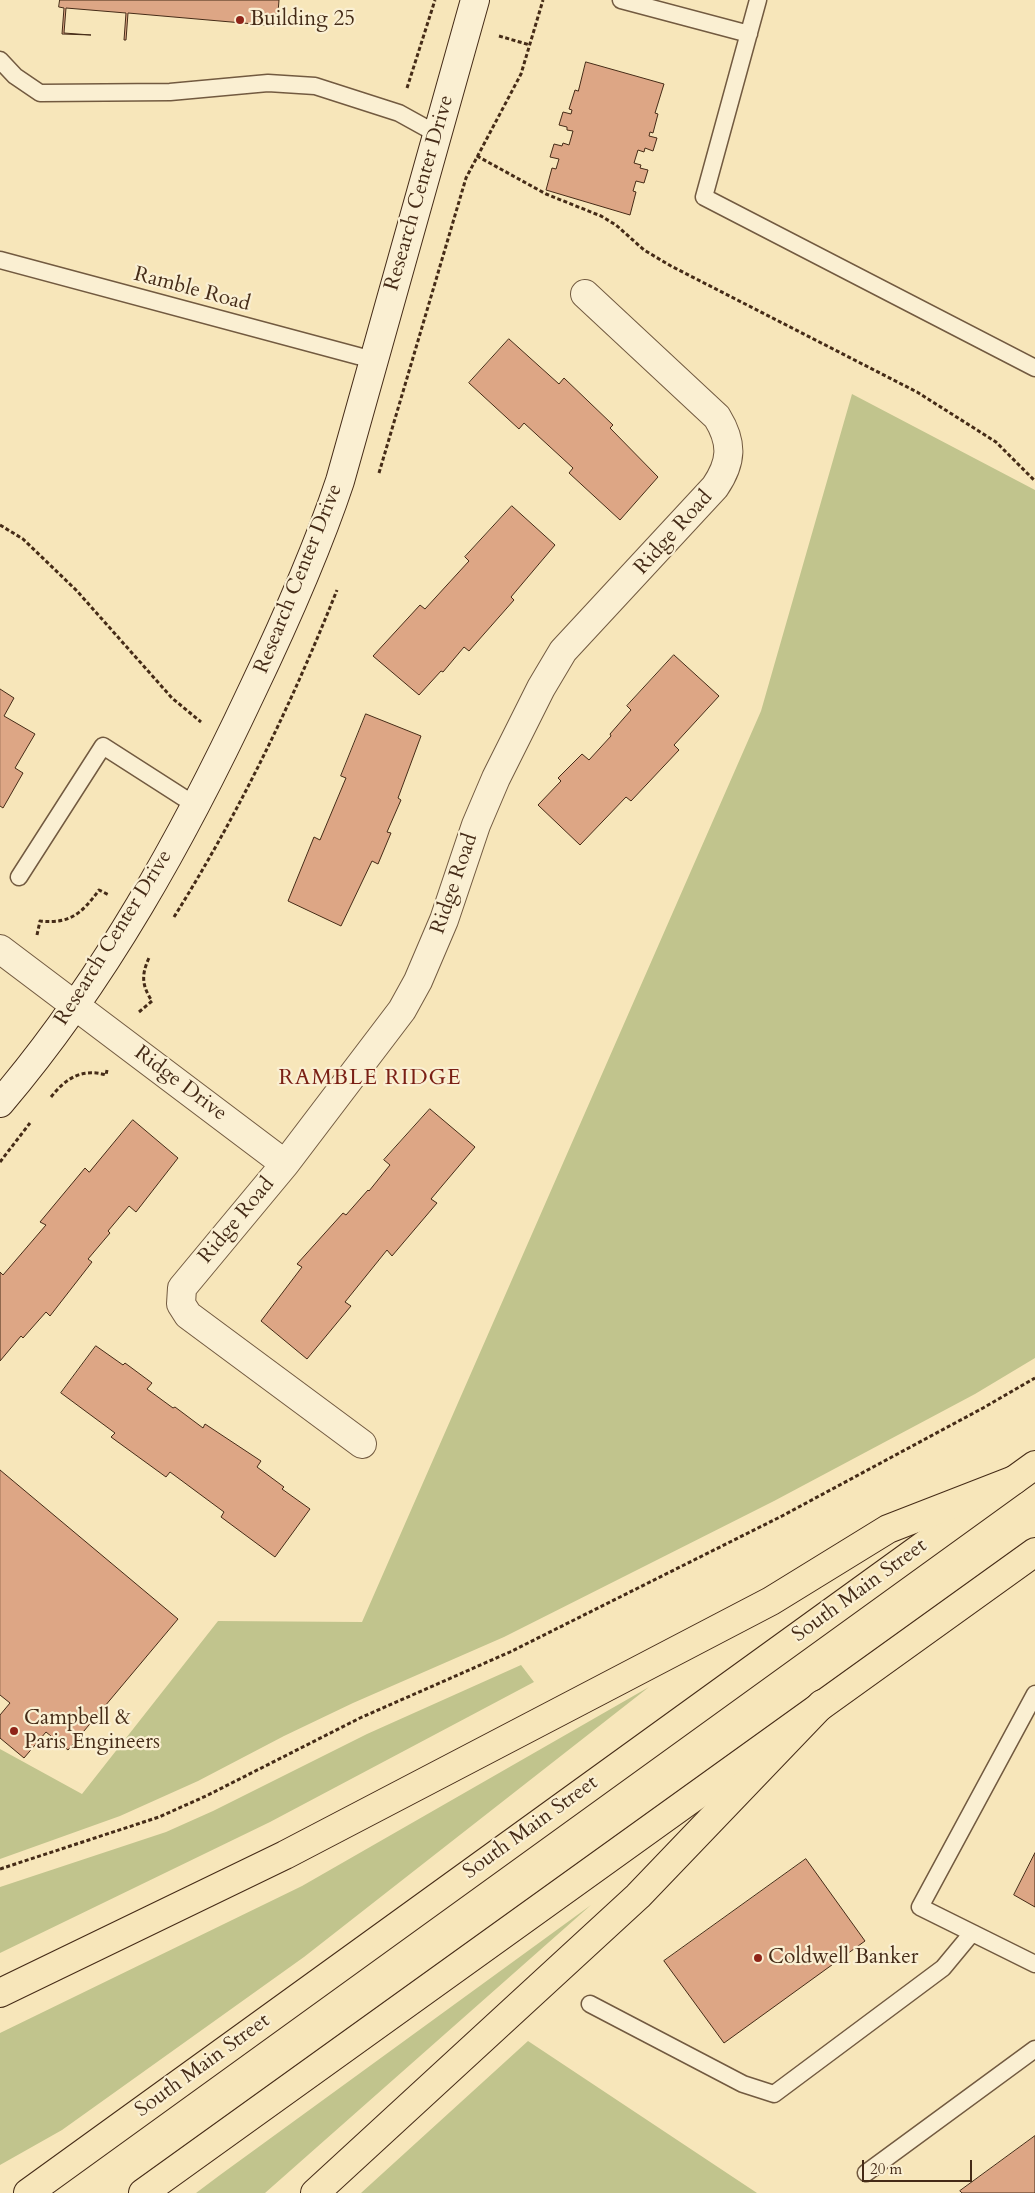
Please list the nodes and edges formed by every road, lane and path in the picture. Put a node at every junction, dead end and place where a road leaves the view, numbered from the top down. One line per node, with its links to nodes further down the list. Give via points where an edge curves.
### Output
1 (435, 0): 8 (path)
2 (475, 0): 9 (street, Research Center Drive)
3 (544, 0): 14 (path, via 521,74 477,156 546,194 602,216 644,250 671,266 918,392 996,442)
4 (621, 0): 6 (lane)
5 (758, 0): 6 (lane)
6 (749, 34): 13 (lane, via 704,197)
7 (0, 60): 8 (lane, via 15,76 40,93 170,92 278,84 315,86)
8 (399, 113): 9 (lane)
9 (437, 134): 12 (street, Research Center Drive)
10 (0, 260): 12 (lane, Ramble Road)
11 (585, 294): 28 (street, Ridge Road, via 717,417 724,428 729,449 724,474 557,660 476,824 444,920 418,981 402,1010)
12 (373, 360): 16 (street, Research Center Drive, via 327,520)
13 (1035, 368)
14 (1035, 481)
15 (0, 526): 16 (path, via 23,539 77,590 187,712)
16 (230, 738): 17 (street, Research Center Drive)
17 (195, 805): 18 (lane, via 102,746); 22 (street, Research Center Drive, via 144,896)
18 (19, 877)
19 (99, 890): 20 (path, via 75,916 56,923 40,921)
20 (37, 935)
21 (0, 948): 22 (street, Ridge Drive)
22 (75, 1005): 25 (street, Research Center Drive); 28 (street, Ridge Drive)
23 (108, 1068): 24 (path, via 106,1075 88,1072 69,1079)
24 (49, 1099)
25 (0, 1103)
26 (32, 1120): 27 (path)
27 (0, 1162)
28 (285, 1164): 30 (street, Ridge Road, via 187,1281 182,1288 181,1304 188,1315)
29 (1035, 1378): 35 (path, via 782,1516 510,1652 360,1718 159,1817)
30 (362, 1444)
31 (1024, 1472): 38 (main road, via 888,1529 771,1602 285,1855); 42 (main road, South Main Street)
32 (1035, 1552): 34 (main road)
33 (1035, 1694): 36 (lane, via 920,1907)
34 (822, 1704): 43 (main road); 44 (main road, via 638,1896)
35 (0, 1869)
36 (972, 1933): 37 (lane); 39 (lane, via 943,1968 774,2094 742,2084)
37 (1035, 1964)
38 (0, 1993)
39 (590, 2004)
40 (1035, 2049): 41 (lane)
41 (866, 2173)
42 (28, 2193)
43 (143, 2193)
44 (314, 2193)

